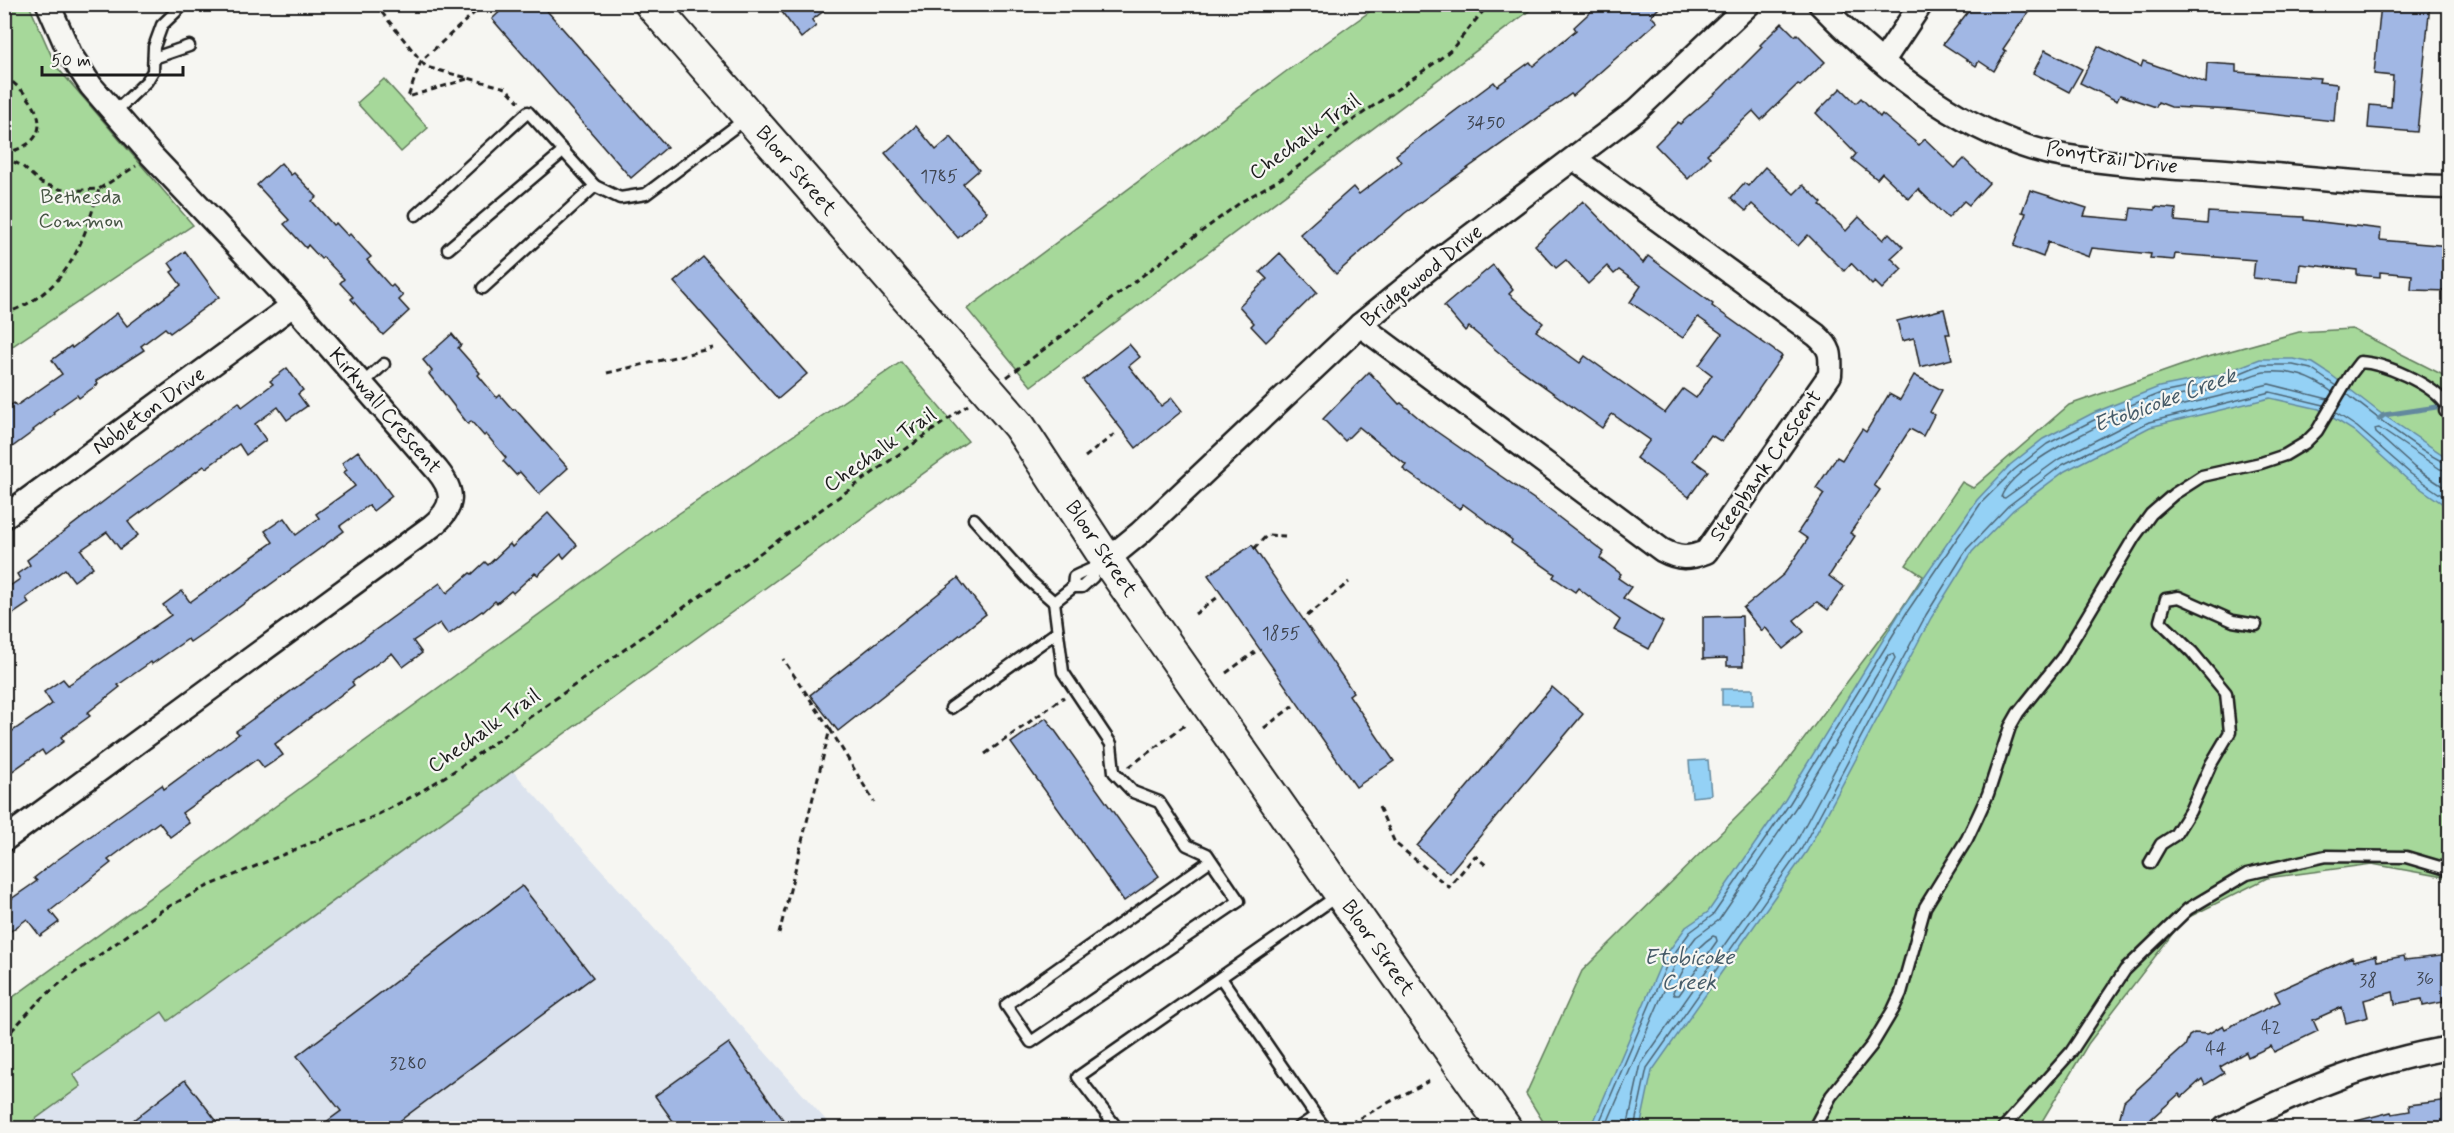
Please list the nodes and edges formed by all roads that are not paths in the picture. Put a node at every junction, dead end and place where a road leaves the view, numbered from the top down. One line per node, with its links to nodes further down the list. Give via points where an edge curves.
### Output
1 (48, 4): 10 (street, Kirkwall Crescent, via 70,54)
2 (183, 4): 8 (lane, via 162,25)
3 (651, 4): 11 (main road, Bloor Street)
4 (1749, 4): 13 (street, Bridgewood Drive, via 1636,111)
5 (1820, 4): 9 (street, Ponytrail Drive)
6 (1921, 4): 9 (street)
7 (189, 46): 8 (lane)
8 (154, 58): 10 (lane, via 147,81)
9 (1883, 61): 15 (street, Ponytrail Drive, via 1913,87 1974,124 2016,142 2062,155)
10 (114, 113): 19 (street, Kirkwall Crescent)
11 (749, 117): 14 (lane, via 646,194 620,198); 26 (main road, Bloor Street, via 1019,426)
12 (564, 151): 14 (lane); 16 (lane, via 528,112); 17 (lane)
13 (1575, 159): 20 (street, Bridgewood Drive, via 1444,256); 20 (street, Steepbank Crescent, via 1816,335 1832,355 1830,375 1706,552 1689,559 1662,550)
14 (595, 186): 18 (lane)
15 (2450, 187)
16 (417, 215)
17 (448, 249)
18 (483, 288)
19 (292, 305): 22 (street, Kirkwall Crescent); 24 (street, Nobleton Drive)
20 (1360, 325): 26 (street, Bridgewood Drive, via 1148,525)
21 (384, 364): 22 (lane)
22 (362, 384): 31 (street, Kirkwall Crescent, via 446,482 450,500 442,517)
23 (2446, 410): 43 (lane, via 2415,381 2384,366 2360,363 2305,443 2261,463 2202,476 2151,514 2062,658 2010,727 1977,818 1925,907 1893,1011)
24 (4, 517)
25 (974, 519): 27 (lane)
26 (1101, 564): 27 (lane, via 1074,577 1073,586); 35 (main road, Bloor Street)
27 (1054, 602): 29 (lane)
28 (2256, 625): 33 (lane, via 2233,621 2179,597 2166,599 2160,621 2226,693 2230,732 2190,811)
29 (1057, 632): 30 (lane); 32 (lane, via 1063,672 1111,744 1114,771 1133,792 1159,802 1187,845)
30 (951, 708)
31 (4, 840)
32 (1211, 860): 32 (lane, via 1239,901 1031,1042 1006,1005)
33 (2150, 863)
34 (2450, 870): 44 (lane, via 2406,857 2326,856 2247,874 2188,909 2125,970 2071,1052)
35 (1340, 894): 36 (lane); 42 (main road, Bloor Street)
36 (1221, 978): 38 (lane); 39 (lane, via 1078,1077)
37 (2450, 1048): 45 (street, via 2383,1061 2351,1072)
38 (1316, 1116): 40 (lane); 41 (lane)
39 (1117, 1128)
40 (1298, 1128)
41 (1325, 1128)
42 (1505, 1128)
43 (1814, 1128)
44 (2003, 1128)
45 (2225, 1128)

